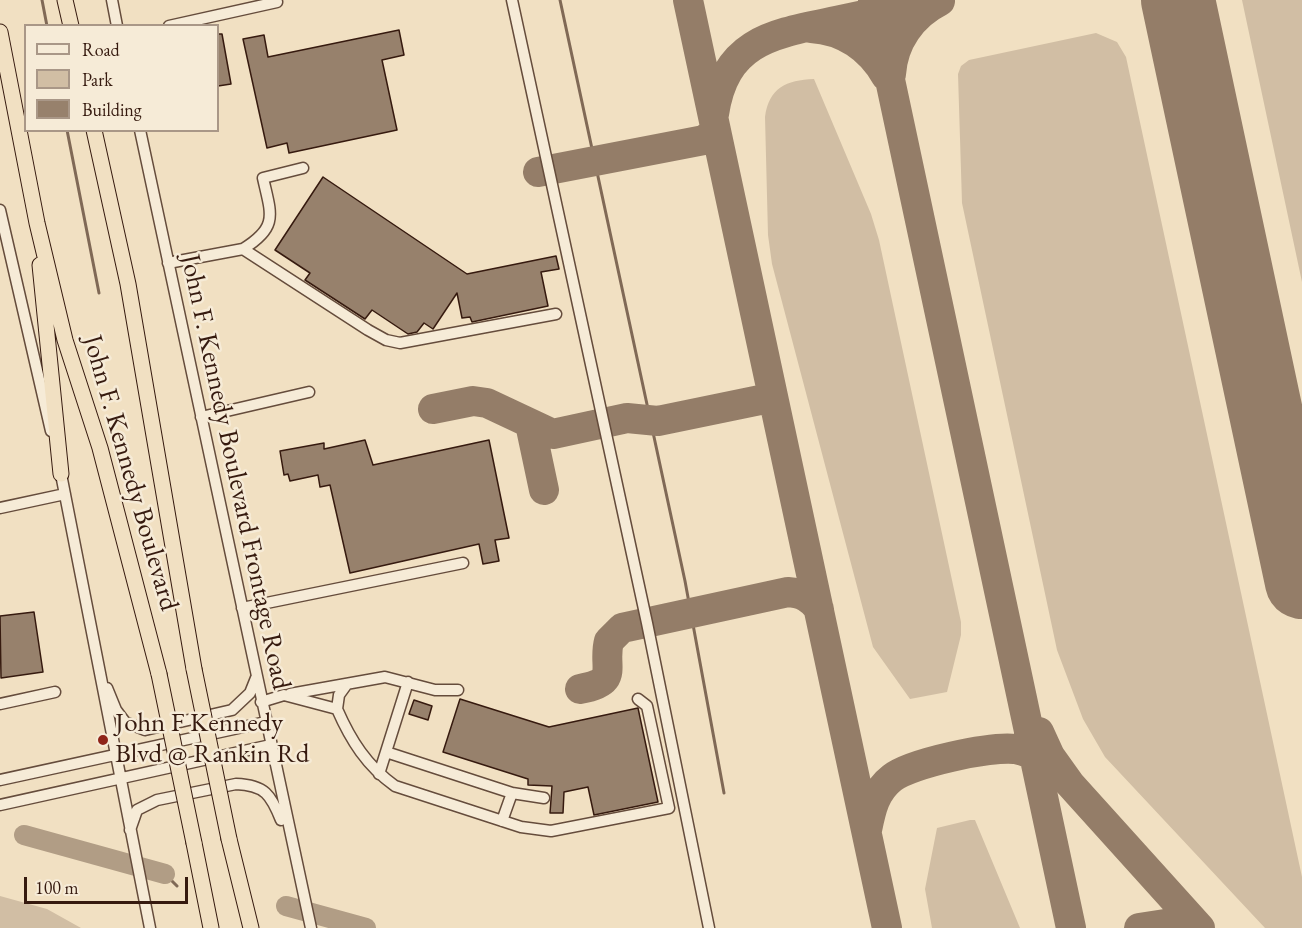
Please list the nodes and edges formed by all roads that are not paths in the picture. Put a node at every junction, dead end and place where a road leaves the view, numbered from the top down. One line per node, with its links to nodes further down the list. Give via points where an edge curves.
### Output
1 (65, 0): 5 (highway)
2 (112, 0): 6 (street)
3 (512, 0): 52 (street)
4 (277, 2): 7 (street)
5 (71, 24)
6 (117, 24)
7 (178, 24)
8 (0, 32): 13 (highway, John F. Kennedy Boulevard)
9 (94, 132): 50 (highway, John F. Kennedy Boulevard, bridge, via 128,284 194,669)
10 (140, 132): 15 (street, John F. Kennedy Boulevard Frontage Road)
11 (303, 168): 14 (street, via 263,178 272,215 258,240)
12 (0, 210): 19 (street)
13 (37, 223): 19 (highway); 48 (highway, John F. Kennedy Boulevard, bridge, via 65,340 100,448 159,674)
14 (243, 249): 15 (street); 16 (street, via 368,330 400,343)
15 (168, 263): 18 (street, John F. Kennedy Boulevard Frontage Road)
16 (556, 314)
17 (309, 392): 18 (street)
18 (201, 417): 23 (street, John F. Kennedy Boulevard Frontage Road)
19 (61, 474): 20 (street)
20 (64, 494): 21 (street); 24 (street)
21 (0, 508)
22 (463, 563): 23 (street)
23 (242, 608): 25 (street, John F. Kennedy Boulevard Frontage Road)
24 (97, 662): 25 (street, via 116,710 125,722 145,730 232,710 250,693); 38 (street)
25 (256, 678): 32 (street, John F. Kennedy Boulevard Frontage Road)
26 (408, 682): 27 (street, via 385,677); 28 (street, via 435,690); 37 (street)
27 (347, 684): 30 (street); 34 (street, via 339,695)
28 (458, 690)
29 (55, 692): 33 (street)
30 (284, 695): 32 (street); 34 (street)
31 (639, 699): 45 (street, via 647,706 669,808 551,831)
32 (261, 702): 35 (street, John F. Kennedy Boulevard Frontage Road)
33 (0, 704)
34 (337, 710): 39 (street, via 352,742)
35 (266, 723): 36 (street, John F. Kennedy Boulevard Frontage Road); 38 (street)
36 (270, 745): 41 (street); 47 (street, John F. Kennedy Boulevard Frontage Road)
37 (386, 752): 39 (street); 42 (street)
38 (115, 757): 40 (street); 41 (street)
39 (379, 774): 45 (street, via 395,786)
40 (0, 780)
41 (120, 780): 44 (street); 46 (street)
42 (512, 793): 43 (street); 45 (street)
43 (544, 798)
44 (0, 805)
45 (502, 821)
46 (129, 830): 47 (street, via 138,810 157,800 249,784 272,797); 49 (street)
47 (292, 848): 51 (street, John F. Kennedy Boulevard Frontage Road)
48 (210, 924)
49 (150, 928)
50 (251, 928)
51 (311, 928)
52 (709, 928)

